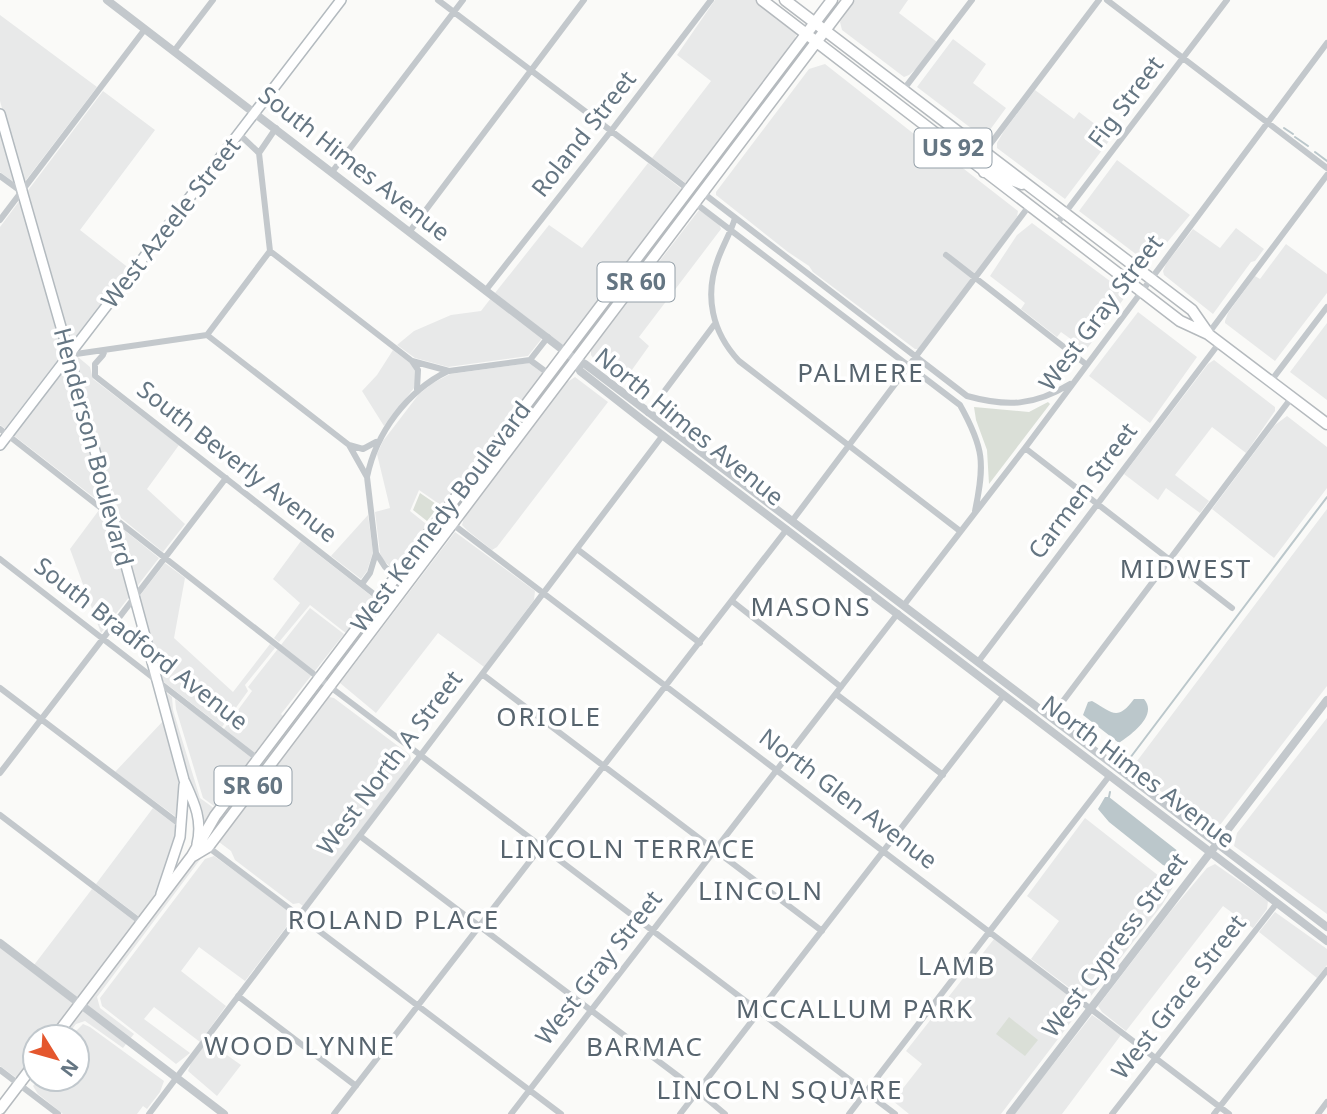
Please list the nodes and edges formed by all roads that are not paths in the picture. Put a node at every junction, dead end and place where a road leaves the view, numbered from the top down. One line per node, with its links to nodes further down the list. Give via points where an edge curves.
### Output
1 (107, 0): 18 (street, South Himes Avenue)
2 (213, 0): 23 (street)
3 (341, 0): 27 (main road, West Azeele Street)
4 (438, 0): 16 (street)
5 (463, 0): 16 (street)
6 (584, 0): 25 (street)
7 (711, 0): 31 (street, Roland Street)
8 (762, 0): 20 (main road, US 92)
9 (785, 0): 17 (main road, US 92)
10 (832, 0): 17 (main road, West Kennedy Boulevard / SR 60)
11 (848, 0): 19 (main road, West Kennedy Boulevard / SR 60)
12 (972, 0): 26 (street)
13 (1099, 0): 34 (street)
14 (1107, 0): 24 (street)
15 (1227, 0): 24 (street, Fig Street)
16 (453, 12): 25 (street); 37 (street)
17 (814, 23): 19 (main road, US 92); 20 (main road, West Kennedy Boulevard / SR 60)
18 (145, 29): 23 (street, South Himes Avenue); 43 (street)
19 (825, 30): 21 (main road, West Kennedy Boulevard / SR 60); 26 (main road, US 92)
20 (806, 34): 21 (main road, US 92); 33 (main road, West Kennedy Boulevard / SR 60)
21 (817, 42): 38 (main road, US 92); 44 (main road, West Kennedy Boulevard / SR 60)
22 (1327, 43): 29 (street, West Gray Street)
23 (174, 51): 27 (street, South Himes Avenue)
24 (1183, 59): 29 (street); 47 (street, Fig Street)
25 (530, 71): 31 (street); 52 (street)
26 (904, 89): 34 (main road, US 92)
27 (255, 113): 30 (street, South Himes Avenue); 32 (main road, West Azeele Street)
28 (0, 114): 43 (main road, Henderson Boulevard)
29 (1267, 123): 36 (street); 57 (street, West Gray Street)
30 (276, 128): 35 (street); 37 (street, South Himes Avenue)
31 (611, 131): 42 (street); 58 (street, Roland Street)
32 (239, 134): 35 (street); 72 (main road, West Azeele Street)
33 (727, 138): 42 (main road, West Kennedy Boulevard / SR 60); 45 (main road, via 725,151 701,184)
34 (985, 151): 41 (main road, US 92)
35 (260, 153): 53 (street)
36 (1327, 168)
37 (332, 172): 52 (street, South Himes Avenue)
38 (984, 172): 41 (main road, via 994,170); 46 (main road, US 92)
39 (1327, 175): 66 (street)
40 (0, 176): 43 (street)
41 (1033, 188): 47 (main road, US 92)
42 (688, 190): 54 (main road, via 687,203 662,237); 71 (main road, West Kennedy Boulevard / SR 60)
43 (22, 192): 49 (street); 72 (main road, Henderson Boulevard)
44 (703, 193): 45 (main road, West Kennedy Boulevard / SR 60); 48 (street)
45 (695, 203): 51 (street); 54 (main road, West Kennedy Boulevard / SR 60)
46 (1029, 206): 50 (main road, US 92); 56 (street)
47 (1065, 213): 50 (street, Fig Street); 57 (main road, US 92)
48 (735, 218): 51 (street); 60 (street)
49 (0, 220)
50 (1055, 226): 59 (main road, US 92)
51 (731, 230): 61 (street); 65 (street, via 712,282)
52 (410, 231): 58 (street, South Himes Avenue)
53 (270, 251): 67 (street); 76 (street)
54 (659, 251): 75 (main road, West Kennedy Boulevard / SR 60)
55 (946, 256): 56 (street)
56 (976, 278): 73 (street); 77 (street)
57 (1151, 278): 59 (street, West Gray Street); 66 (main road, US 92, via 1192,310)
58 (486, 290): 68 (street, South Himes Avenue)
59 (1140, 292): 66 (main road, US 92, via 1180,321); 77 (street, West Gray Street)
60 (840, 299): 61 (street); 63 (street)
61 (833, 307): 64 (street)
62 (1327, 307): 82 (street)
63 (859, 314): 64 (street); 73 (street)
64 (852, 323): 78 (street)
65 (714, 324): 87 (street); 94 (street, via 739,361)
66 (1208, 334): 69 (main road, US 92)
67 (207, 335): 70 (street); 93 (street)
68 (548, 337): 71 (street, South Himes Avenue); 74 (street)
69 (1220, 342): 82 (main road, US 92); 98 (street, Carmen Street)
70 (105, 350): 72 (street); 97 (street, South Beverly Avenue, via 95,363 95,376)
71 (566, 352): 75 (street, South Himes Avenue); 80 (main road, West Kennedy Boulevard / SR 60)
72 (69, 355): 89 (main road, West Azeele Street); 100 (main road, Henderson Boulevard)
73 (916, 358): 78 (street); 84 (street)
74 (530, 360): 79 (street); 80 (street)
75 (576, 360): 87 (street, North Himes Avenue); 90 (street, North Himes Avenue, via 580,371); 103 (main road, West Kennedy Boulevard / SR 60)
76 (412, 361): 79 (street); 83 (street, via 418,370)
77 (1087, 365): 81 (street, West Gray Street)
78 (909, 366): 86 (street); 94 (street)
79 (449, 371): 83 (street)
80 (549, 374): 101 (main road, West Kennedy Boulevard / SR 60)
81 (1075, 381): 84 (street, via 1029,402 992,403); 95 (street, West Gray Street)
82 (1271, 381): 85 (main road, US 92)
83 (417, 389): 91 (street)
84 (967, 396): 86 (street)
85 (1292, 397): 88 (main road, US 92); 110 (street)
86 (960, 405): 99 (street, via 975,432 982,463)
87 (648, 413): 102 (street, North Himes Avenue)
88 (1327, 424)
89 (4, 432): 92 (main road, West Azeele Street); 100 (street)
90 (663, 435): 104 (street, North Himes Avenue); 106 (street, West North A Street)
91 (378, 440): 93 (street, via 363,449); 96 (street)
92 (0, 445)
93 (349, 445): 96 (street)
94 (849, 446): 102 (street); 105 (street)
95 (1025, 448): 98 (street); 99 (street, West Gray Street)
96 (368, 477): 107 (street)
97 (226, 478): 108 (street); 113 (street, South Beverly Avenue)
98 (1097, 504): 110 (street); 124 (street, Carmen Street)
99 (974, 513): 105 (street, West Gray Street)
100 (111, 515): 108 (street); 115 (main road, Henderson Boulevard)
101 (442, 516): 103 (street, North Glen Avenue); 111 (main road, West Kennedy Boulevard / SR 60)
102 (792, 521): 118 (street, North Himes Avenue)
103 (452, 524): 114 (street, North Glen Avenue); 128 (main road, West Kennedy Boulevard / SR 60)
104 (787, 529): 112 (street, North Himes Avenue); 117 (street)
105 (960, 531): 118 (street, West Gray Street)
106 (577, 549): 114 (street, West North A Street); 122 (street)
107 (376, 553): 111 (street); 113 (street)
108 (164, 558): 115 (street); 126 (street)
109 (0, 559): 121 (street, South Bradford Avenue)
110 (1169, 560): 119 (street); 136 (street)
111 (396, 576): 116 (main road, West Kennedy Boulevard / SR 60)
112 (851, 577): 118 (street); 120 (street, North Himes Avenue)
113 (362, 584): 116 (street, South Beverly Avenue)
114 (543, 593): 125 (street, West North A Street); 129 (street, North Glen Avenue)
115 (134, 597): 121 (street); 127 (main road, Henderson Boulevard)
116 (379, 598): 126 (main road, West Kennedy Boulevard / SR 60)
117 (732, 601): 122 (street); 130 (street)
118 (904, 604): 123 (street, North Himes Avenue)
119 (1232, 608)
120 (898, 613): 123 (street, via 911,616); 130 (street, West Gray Street); 133 (street, North Himes Avenue)
121 (102, 639): 127 (street, South Bradford Avenue); 137 (street)
122 (700, 643): 129 (street)
123 (959, 648): 124 (street, North Himes Avenue)
124 (978, 662): 136 (street, North Himes Avenue)
125 (482, 674): 139 (street, West North A Street); 141 (street)
126 (319, 678): 128 (street); 140 (main road, West Kennedy Boulevard / SR 60)
127 (157, 681): 140 (street, South Bradford Avenue); 147 (main road, Henderson Boulevard)
128 (329, 686): 139 (street); 152 (main road, West Kennedy Boulevard / SR 60)
129 (666, 686): 141 (street); 142 (street, North Glen Avenue)
130 (841, 687): 132 (street, West Gray Street)
131 (0, 688): 137 (street)
132 (836, 694): 142 (street, West Gray Street); 144 (street)
133 (1004, 695): 136 (street); 138 (street, North Himes Avenue); 144 (street)
134 (1327, 700): 135 (street, West Cypress Street)
135 (1324, 710): 151 (street, West Cypress Street)
136 (1051, 717): 146 (street, North Himes Avenue)
137 (41, 719): 143 (street); 149 (street)
138 (1068, 743): 145 (street, North Himes Avenue); 146 (street, via 1073,741 1119,777)
139 (421, 755): 150 (street, West North A Street); 153 (street)
140 (258, 759): 157 (main road, West Kennedy Boulevard / SR 60)
141 (604, 766): 153 (street); 154 (street)
142 (777, 770): 154 (street, West Gray Street); 155 (street, North Glen Avenue)
143 (0, 773)
144 (943, 775): 155 (street)
145 (1110, 775): 156 (street, North Himes Avenue); 166 (street)
146 (1130, 778): 151 (street, North Himes Avenue)
147 (184, 780): 149 (main road, Henderson Boulevard); 157 (main road, Henderson Boulevard, via 200,822)
148 (0, 815): 161 (street)
149 (182, 826): 158 (main road, Henderson Boulevard)
150 (360, 836): 160 (street, West North A Street); 162 (street)
151 (1218, 843): 156 (street, West Cypress Street); 163 (street, North Himes Avenue)
152 (208, 847): 157 (main road, SR 60); 160 (street)
153 (541, 847): 162 (street); 164 (street)
154 (715, 850): 164 (street, West Gray Street); 165 (street)
155 (885, 851): 165 (street); 166 (street, North Glen Avenue)
156 (1211, 851): 159 (street, North Himes Avenue); 173 (street, West Cypress Street)
157 (192, 856): 158 (main road, West Kennedy Boulevard / SR 60)
158 (159, 900): 161 (main road, West Kennedy Boulevard / SR 60)
159 (1277, 903): 167 (street, North Himes Avenue); 177 (street, West Grace Street)
160 (299, 915): 170 (street, West North A Street); 172 (street)
161 (142, 923): 171 (main road, West Kennedy Boulevard / SR 60)
162 (480, 926): 172 (street); 174 (street)
163 (1327, 927): 167 (street)
164 (653, 931): 174 (street, West Gray Street); 175 (street)
165 (822, 931): 175 (street)
166 (990, 932): 173 (street, North Glen Avenue); 185 (street)
167 (1324, 938)
168 (0, 943): 171 (street)
169 (1327, 970): 187 (street)
170 (238, 996): 179 (street, West North A Street); 182 (street)
171 (80, 1004): 176 (main road, West Kennedy Boulevard / SR 60); 179 (street)
172 (419, 1006): 182 (street); 183 (street)
173 (1092, 1008): 177 (street, North Glen Avenue); 199 (street, West Cypress Street)
174 (591, 1010): 183 (street, West Gray Street); 184 (street)
175 (760, 1011): 184 (street); 185 (street)
176 (66, 1023)
177 (1156, 1058): 187 (street, North Glen Avenue); 200 (street, West Grace Street)
178 (0, 1070): 181 (street)
179 (176, 1078): 190 (street, West North A Street); 191 (street)
180 (21, 1081): 181 (main road)
181 (19, 1084): 188 (main road); 189 (street)
182 (356, 1086): 192 (street)
183 (529, 1090): 193 (street, West Gray Street); 194 (street)
184 (697, 1091): 195 (street); 196 (street)
185 (866, 1092): 197 (street); 198 (street)
186 (1327, 1102): 203 (street)
187 (1220, 1107): 201 (street); 202 (street, North Glen Avenue)
188 (0, 1109)
189 (58, 1114)
190 (149, 1114)
191 (224, 1114)
192 (334, 1114)
193 (511, 1114)
194 (561, 1114)
195 (680, 1114)
196 (725, 1114)
197 (849, 1114)
198 (895, 1114)
199 (1010, 1114)
200 (1112, 1114)
201 (1214, 1114)
202 (1229, 1114)
203 (1318, 1114)

